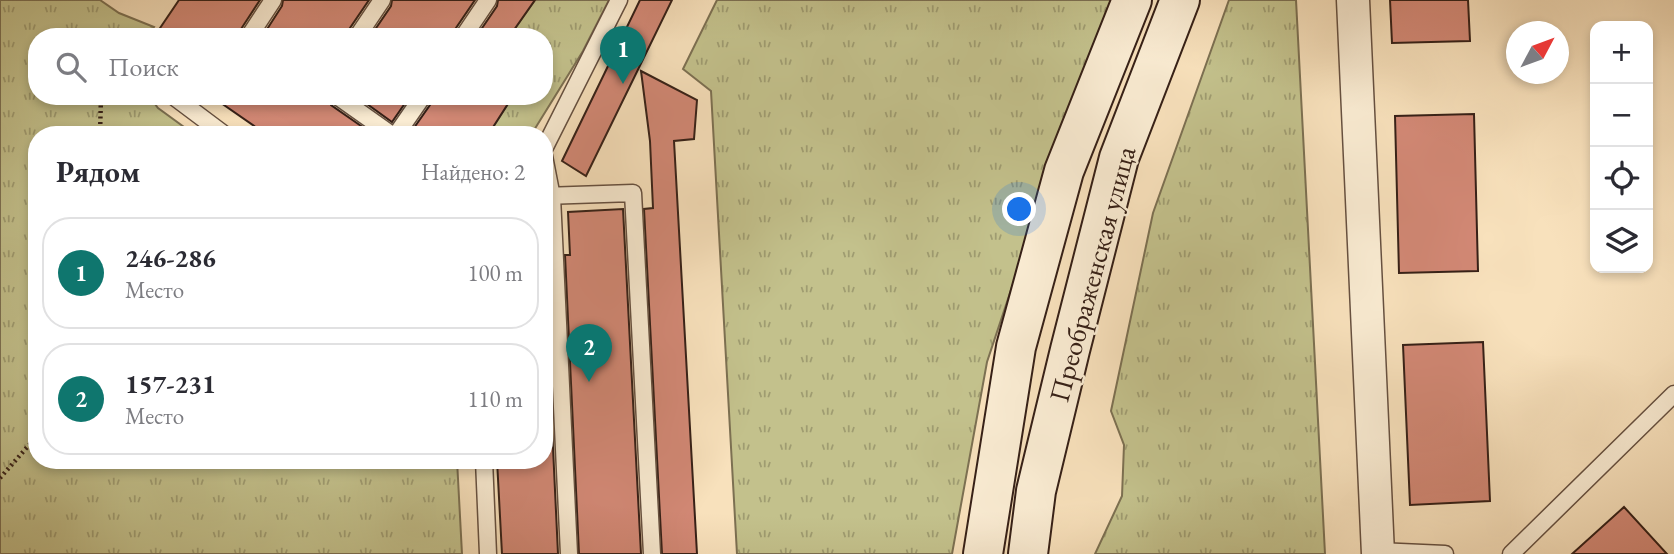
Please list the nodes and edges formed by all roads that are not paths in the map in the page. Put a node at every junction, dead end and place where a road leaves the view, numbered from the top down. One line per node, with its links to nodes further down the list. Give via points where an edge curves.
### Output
1 (273, 0): 8 (lane)
2 (382, 0): 9 (lane)
3 (488, 0): 10 (lane)
4 (619, 0): 17 (lane)
5 (1132, 0): 26 (main road, Преображенская улица, via 1064,171 1016,347)
6 (1180, 0): 27 (main road, Преображенская улица, via 1119,158 1036,491)
7 (1353, 0): 22 (street)
8 (255, 28)
9 (363, 28)
10 (469, 28)
11 (185, 105): 14 (lane)
12 (350, 105): 15 (lane)
13 (416, 105): 16 (lane)
14 (213, 126)
15 (381, 126)
16 (400, 126)
17 (553, 131)
18 (553, 197): 25 (lane, via 633,193)
19 (553, 282): 24 (lane)
20 (1674, 394): 29 (lane)
21 (484, 469): 23 (lane)
22 (1378, 552): 28 (lane)
23 (488, 554)
24 (569, 554)
25 (652, 554)
26 (982, 554)
27 (1028, 554)
28 (1446, 554)
29 (1511, 554)

